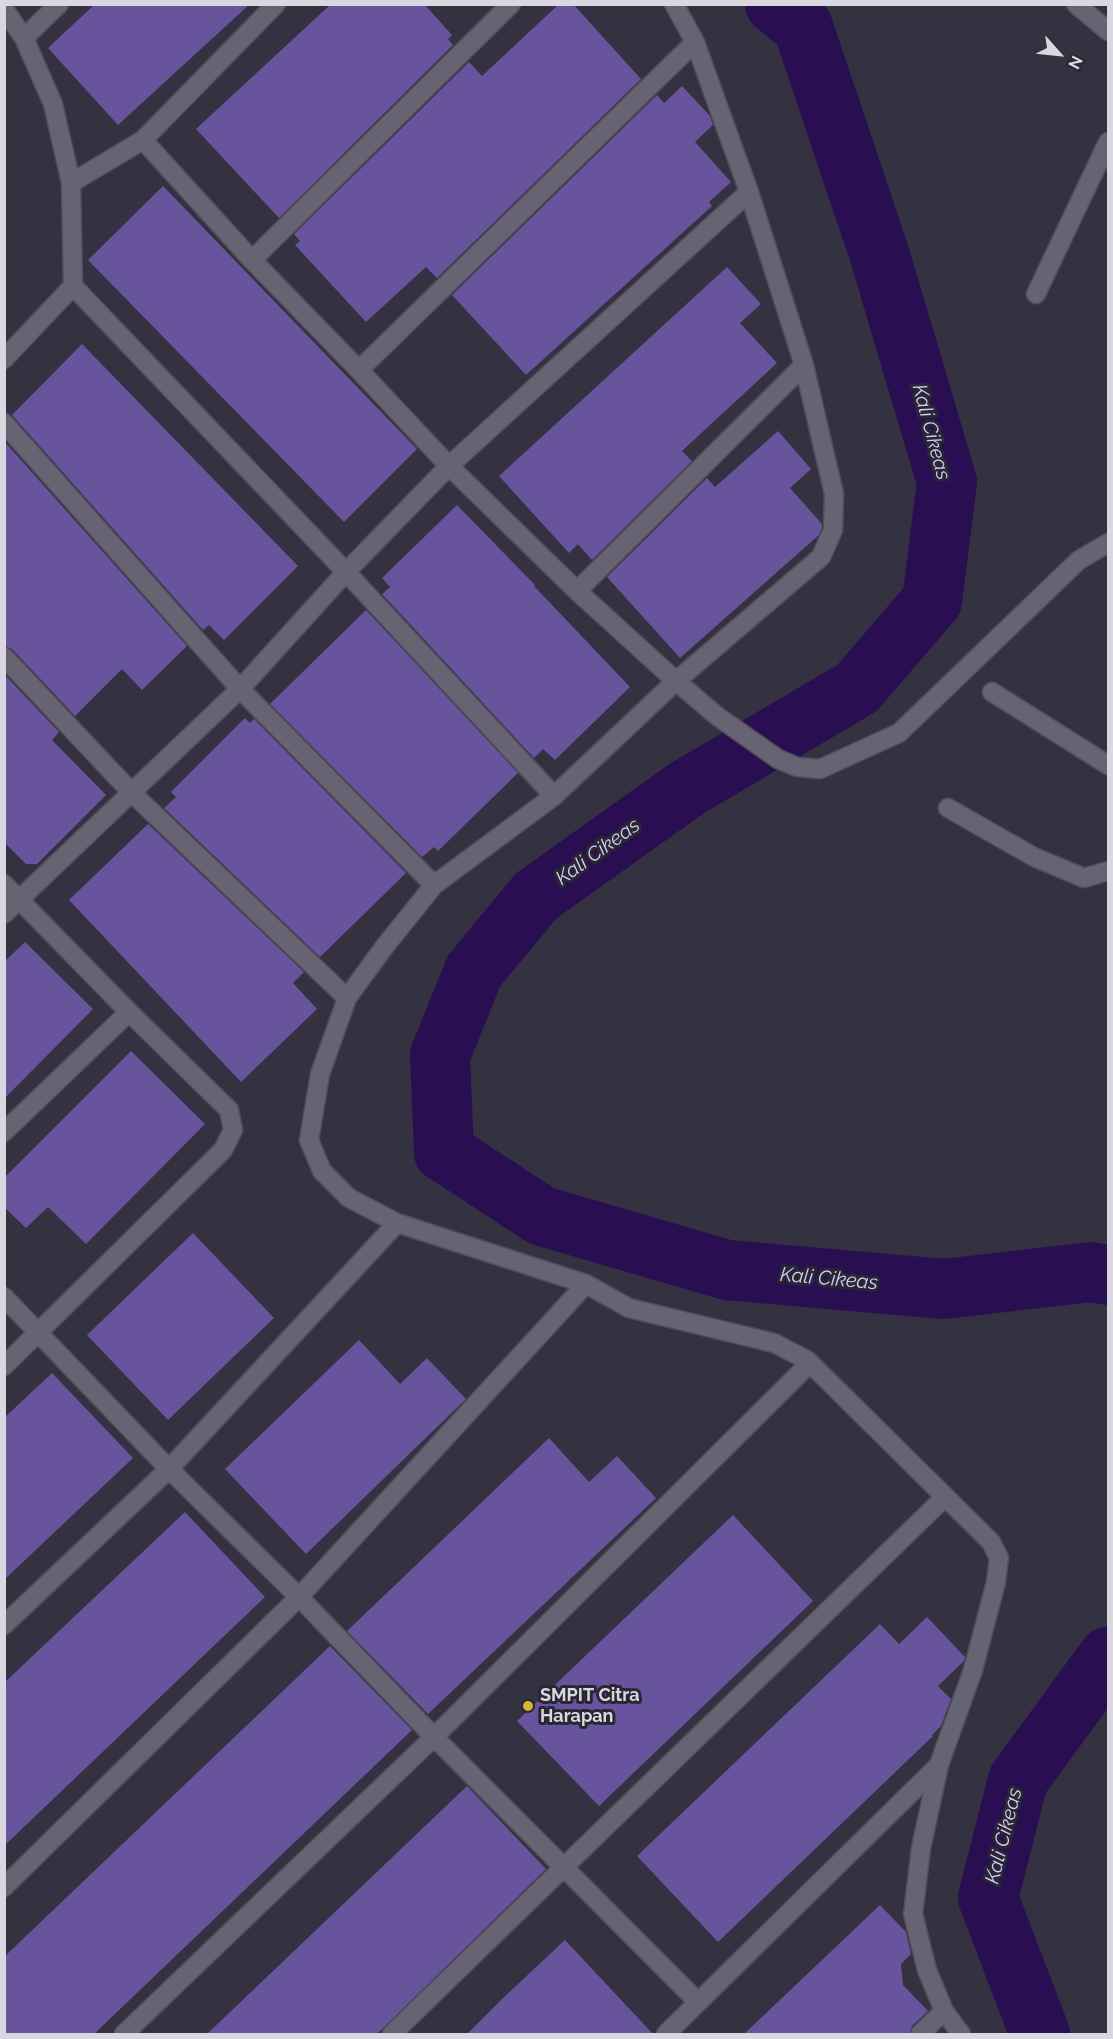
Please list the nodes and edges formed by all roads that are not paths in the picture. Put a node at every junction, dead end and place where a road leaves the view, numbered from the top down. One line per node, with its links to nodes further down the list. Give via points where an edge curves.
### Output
1 (59, 4): 8 (street)
2 (276, 4): 10 (street)
3 (511, 4): 14 (street)
4 (674, 4): 9 (street)
5 (1076, 4): 7 (street)
6 (4, 9): 8 (street)
7 (1108, 31)
8 (24, 38): 12 (street, via 52,104)
9 (695, 42): 13 (street); 19 (street)
10 (143, 140): 12 (street); 14 (street)
11 (1108, 142): 16 (street)
12 (71, 183): 15 (street)
13 (748, 192): 18 (street); 21 (street)
14 (252, 260): 19 (street)
15 (73, 286): 17 (street); 23 (street)
16 (1036, 294)
17 (4, 359)
18 (804, 365): 24 (street); 26 (street, via 834,494 833,530 821,557)
19 (360, 370): 21 (street)
20 (4, 423): 27 (street)
21 (449, 466): 23 (street); 24 (street)
22 (1108, 543): 26 (street, via 1079,560 899,733 820,769 797,767 778,759)
23 (346, 572): 27 (street); 31 (street)
24 (577, 591): 26 (street)
25 (4, 657): 30 (street)
26 (676, 681): 31 (street)
27 (240, 689): 30 (street); 35 (street)
28 (992, 692): 29 (street)
29 (1108, 765)
30 (132, 793): 36 (street); 38 (street)
31 (554, 796): 35 (street)
32 (948, 808): 33 (street, via 1034,857 1084,878)
33 (1108, 871)
34 (4, 884): 36 (street)
35 (434, 885): 38 (street)
36 (20, 899): 37 (street); 39 (street)
37 (4, 914)
38 (347, 998): 41 (street, via 320,1074 309,1140 322,1171 349,1198)
39 (129, 1012): 40 (street); 44 (street, via 229,1110 233,1130 223,1150)
40 (4, 1132)
41 (397, 1223): 42 (street); 47 (street)
42 (586, 1284): 45 (street, via 629,1308 774,1343); 49 (street)
43 (4, 1297): 44 (street)
44 (39, 1332): 46 (street); 47 (street)
45 (809, 1364): 48 (street); 51 (street)
46 (4, 1366)
47 (169, 1469): 49 (street); 50 (street)
48 (945, 1497): 52 (street, via 992,1542 999,1558 973,1670); 53 (street)
49 (299, 1597): 51 (street); 54 (street)
50 (4, 1625)
51 (434, 1737): 53 (street); 57 (street)
52 (939, 1765): 55 (street); 56 (street, via 921,1848 913,1914 927,1970)
53 (565, 1867): 55 (street); 58 (street)
54 (4, 1887)
55 (698, 2002): 59 (street)
56 (944, 2011): 60 (street); 61 (street)
57 (124, 2034)
58 (392, 2034)
59 (666, 2034)
60 (920, 2034)
61 (961, 2034)

